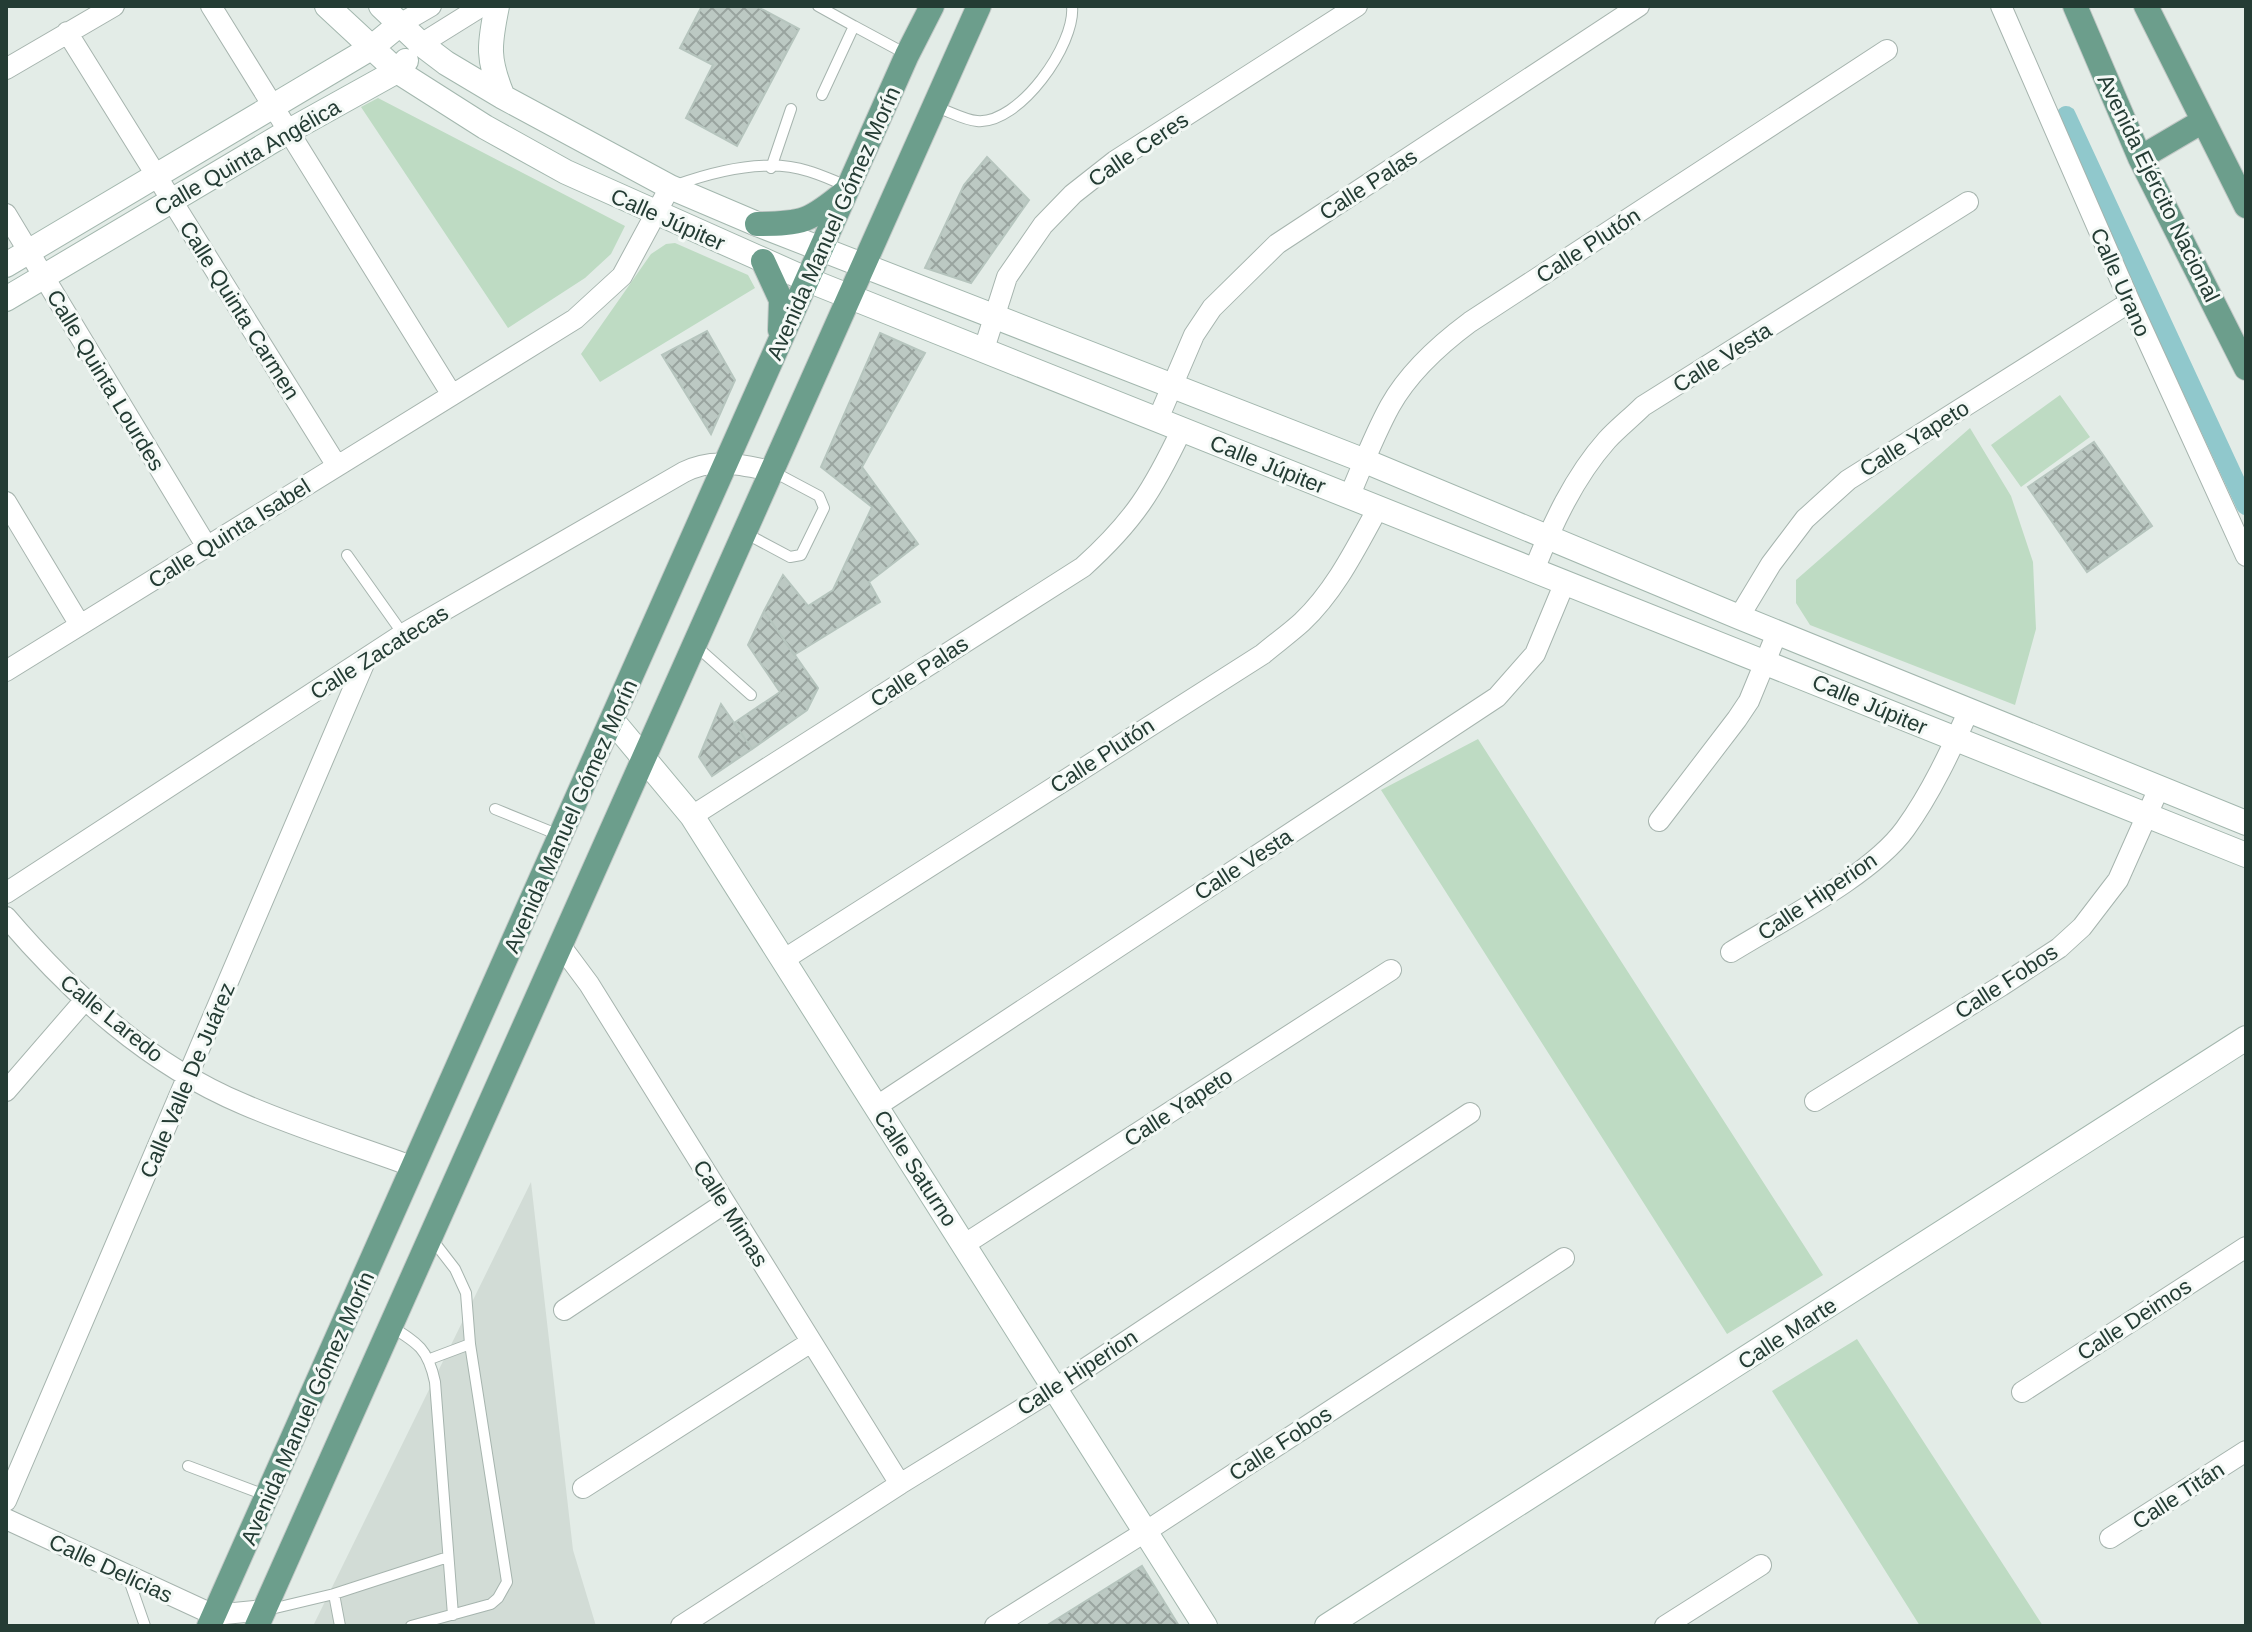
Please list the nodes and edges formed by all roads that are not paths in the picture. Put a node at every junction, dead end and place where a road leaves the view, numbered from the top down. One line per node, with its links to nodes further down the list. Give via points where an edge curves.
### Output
1 (114, 6): 19 (street)
2 (211, 6): 28 (street)
3 (327, 6): 21 (street, Calle Júpiter)
4 (381, 6): 17 (street, Calle Júpiter)
5 (431, 6): 17 (street, Calle Quinta Angélica)
6 (482, 6): 20 (street, Calle Quinta Angélica)
7 (497, 6): 27 (street, via 489,52)
8 (818, 6): 18 (lane)
9 (932, 6): 23 (main road, Avenida Manuel Gómez Morín)
10 (979, 6): 29 (main road, Avenida Manuel Gómez Morín)
11 (1072, 6): 29 (lane, via 1074,20 1063,50 1004,115 979,121)
12 (1357, 6): 54 (street, Calle Ceres, via 1115,161 1073,194 1021,253)
13 (1639, 6): 58 (street, Calle Palas, via 1277,244 1212,308)
14 (2001, 6): 53 (street, Calle Urano)
15 (2075, 6): 33 (main road, Avenida Ejército Nacional)
16 (2146, 6): 31 (main road)
17 (400, 24): 20 (street, Calle Júpiter); 21 (street, Calle Quinta Angélica)
18 (854, 26): 23 (lane); 26 (lane)
19 (67, 32): 24 (street); 35 (street, Calle Quinta Carmen)
20 (421, 44): 25 (street, Calle Quinta Angélica); 27 (street, Calle Júpiter)
21 (371, 48): 25 (street, Calle Júpiter); 28 (street, Calle Quinta Angélica)
22 (1887, 50): 62 (street, Calle Plutón, via 1441,344 1390,405)
23 (907, 55): 37 (main road, Avenida Manuel Gómez Morín)
24 (6, 69)
25 (397, 71): 32 (street, Calle Quinta Angélica); 41 (street, Calle Júpiter, via 485,127)
26 (822, 95)
27 (503, 97): 36 (street, Calle Júpiter)
28 (272, 105): 32 (street); 35 (street, Calle Quinta Angélica)
29 (934, 106): 48 (main road, Avenida Manuel Gómez Morín)
30 (791, 109): 34 (lane)
31 (2203, 121): 33 (main road); 40 (main road)
32 (289, 131): 38 (street, Calle Quinta Angélica); 59 (street)
33 (2140, 158): 57 (main road, Avenida Ejército Nacional)
34 (771, 168): 36 (lane, via 737,168); 37 (lane, via 809,171)
35 (156, 174): 38 (street, Calle Quinta Carmen); 45 (street, Calle Quinta Angélica)
36 (670, 187): 41 (street, Calle Quinta Isabel); 43 (street, Calle Júpiter)
37 (850, 187): 43 (main road, via 801,222); 44 (main road, Avenida Manuel Gómez Morín)
38 (172, 200): 49 (street, Calle Quinta Angélica); 64 (street, Calle Quinta Carmen)
39 (1968, 202): 70 (street, Calle Vesta, via 1643,406 1607,441)
40 (2246, 206)
41 (655, 213): 46 (street, Calle Júpiter); 59 (street, Calle Quinta Isabel, via 622,276 601,297 539,343)
42 (6, 214): 45 (street, Calle Quinta Lourdes)
43 (757, 224): 44 (street, Calle Júpiter)
44 (822, 249): 48 (street, Calle Júpiter); 50 (main road, Avenida Manuel Gómez Morín)
45 (28, 251): 47 (street, Calle Quinta Angélica); 49 (street, Calle Quinta Lourdes)
46 (763, 261): 50 (street, Calle Júpiter); 55 (main road, via 781,300)
47 (6, 265)
48 (864, 265): 51 (main road, Avenida Manuel Gómez Morín); 54 (street, Calle Júpiter)
49 (44, 277): 52 (street, Calle Quinta Angélica); 71 (street, Calle Quinta Lourdes)
50 (808, 280): 51 (street, Calle Júpiter); 55 (main road, Avenida Manuel Gómez Morín)
51 (851, 296): 56 (street, Calle Júpiter); 65 (main road, Avenida Manuel Gómez Morín)
52 (6, 299)
53 (2130, 302): 73 (street, Calle Urano); 76 (street, Calle Yapeto, via 1848,480 1805,519)
54 (993, 315): 56 (street, Calle Ceres); 58 (street, Calle Júpiter)
55 (779, 344): 63 (main road, Avenida Manuel Gómez Morín)
56 (984, 349): 60 (street, Calle Júpiter)
57 (2246, 368)
58 (1172, 386): 60 (street, Calle Palas); 62 (street, Calle Júpiter)
59 (452, 395): 64 (street, Calle Quinta Isabel)
60 (1158, 419): 61 (street, Calle Júpiter)
61 (1182, 429): 66 (street, Calle Júpiter); 92 (street, Calle Palas, via 1136,514 1083,567)
62 (1365, 461): 66 (street, Calle Plutón); 70 (street, Calle Júpiter)
63 (726, 462): 65 (street, Calle Zacatecas); 79 (street, Calle Zacatecas, via 684,472); 86 (main road, Avenida Manuel Gómez Morín)
64 (337, 466): 71 (street, Calle Quinta Isabel)
65 (772, 471): 69 (main road, Avenida Manuel Gómez Morín); 69 (lane, via 819,496 824,508 796,557)
66 (1349, 497): 68 (street, Calle Júpiter)
67 (6, 502): 77 (street)
68 (1378, 508): 74 (street, Calle Júpiter); 101 (street, Calle Plutón, via 1324,597 1263,654)
69 (745, 533): 80 (main road, Avenida Manuel Gómez Morín)
70 (1547, 537): 74 (street, Calle Vesta); 76 (street, Calle Júpiter)
71 (207, 547): 77 (street, Calle Quinta Isabel)
72 (347, 555): 79 (lane)
73 (2246, 556)
74 (1534, 570): 75 (street, Calle Júpiter)
75 (1565, 582): 82 (street, Calle Júpiter); 108 (street, Calle Vesta, via 1535,654 1497,697)
76 (1739, 617): 78 (street, Calle Júpiter)
77 (80, 625): 83 (street, Calle Quinta Isabel)
78 (1777, 633): 82 (street); 85 (street, Calle Júpiter)
79 (403, 634): 81 (street, Calle Zacatecas)
80 (694, 644): 84 (lane); 88 (main road, Avenida Manuel Gómez Morín)
81 (366, 659): 97 (street, Calle Zacatecas); 105 (street, Calle Valle De Juárez)
82 (1765, 660): 87 (street, Calle Júpiter); 93 (street, via 1749,701 1724,739)
83 (6, 671)
84 (751, 695)
85 (1969, 710): 87 (street, Calle Hiperion); 89 (street, Calle Júpiter)
86 (612, 720): 88 (street, Calle Saturno); 95 (main road, Avenida Manuel Gómez Morín)
87 (1956, 740): 91 (street, Calle Júpiter); 100 (street, Calle Hiperion, via 1904,830 1888,847 1864,869)
88 (644, 756): 92 (street, Calle Saturno); 99 (main road, Avenida Manuel Gómez Morín)
89 (2159, 788): 91 (street, Calle Fobos); 94 (street, Calle Júpiter)
90 (495, 809): 95 (lane)
91 (2149, 815): 96 (street, Calle Júpiter); 107 (street, Calle Fobos, via 2118,880 2059,948)
92 (692, 816): 101 (street, Calle Saturno)
93 (1659, 821)
94 (2246, 823)
95 (561, 835): 110 (main road, Avenida Manuel Gómez Morín)
96 (2246, 855)
97 (6, 893)
98 (6, 917): 103 (street, Calle Laredo)
99 (560, 945): 111 (street, Calle Mimas); 112 (main road, Avenida Manuel Gómez Morín)
100 (1731, 952)
101 (783, 960): 108 (street, Calle Saturno)
102 (1391, 970): 113 (street, Calle Yapeto)
103 (84, 1001): 105 (street, Calle Laredo); 106 (street)
104 (2246, 1038): 145 (street, Calle Marte)
105 (189, 1077): 110 (street, Calle Laredo, via 242,1104); 128 (street, Calle Valle De Juárez)
106 (6, 1091)
107 (1815, 1101)
108 (877, 1106): 113 (street, Calle Saturno)
109 (1470, 1113): 121 (street, Calle Hiperion)
110 (414, 1167): 127 (main road, Avenida Manuel Gómez Morín)
111 (725, 1203): 116 (street); 118 (street, Calle Mimas)
112 (430, 1236): 117 (main road, Avenida Manuel Gómez Morín); 119 (lane, via 466,1293)
113 (965, 1244): 121 (street, Calle Saturno)
114 (2246, 1247): 122 (street, Calle Deimos)
115 (1564, 1258): 130 (street, Calle Fobos)
116 (564, 1310)
117 (390, 1326): 120 (lane); 137 (main road, Avenida Manuel Gómez Morín)
118 (811, 1342): 125 (street, Calle Mimas); 126 (street)
119 (470, 1344): 120 (lane); 136 (lane, via 507,1582 491,1604)
120 (430, 1359): 132 (lane)
121 (1056, 1388): 125 (street, Calle Hiperion); 130 (street, Calle Saturno)
122 (2022, 1392)
123 (2246, 1451): 131 (street, Calle Titán)
124 (188, 1466): 127 (lane)
125 (900, 1484): 142 (street, Calle Hiperion)
126 (583, 1488)
127 (267, 1496): 138 (main road, Avenida Manuel Gómez Morín)
128 (6, 1501)
129 (6, 1519): 134 (street, Calle Delicias)
130 (1145, 1532): 143 (street, Calle Fobos); 144 (street, Calle Saturno)
131 (2110, 1538)
132 (448, 1557): 135 (lane); 136 (lane)
133 (1761, 1565): 146 (street)
134 (128, 1577): 138 (street, Calle Delicias); 139 (lane)
135 (334, 1594): 137 (lane); 140 (lane)
136 (453, 1615): 141 (lane)
137 (261, 1618): 138 (street, Calle Delicias)
138 (212, 1621)
139 (145, 1626)
140 (340, 1626)
141 (411, 1626)
142 (681, 1626)
143 (995, 1626)
144 (1205, 1626)
145 (1327, 1626)
146 (1665, 1626)

